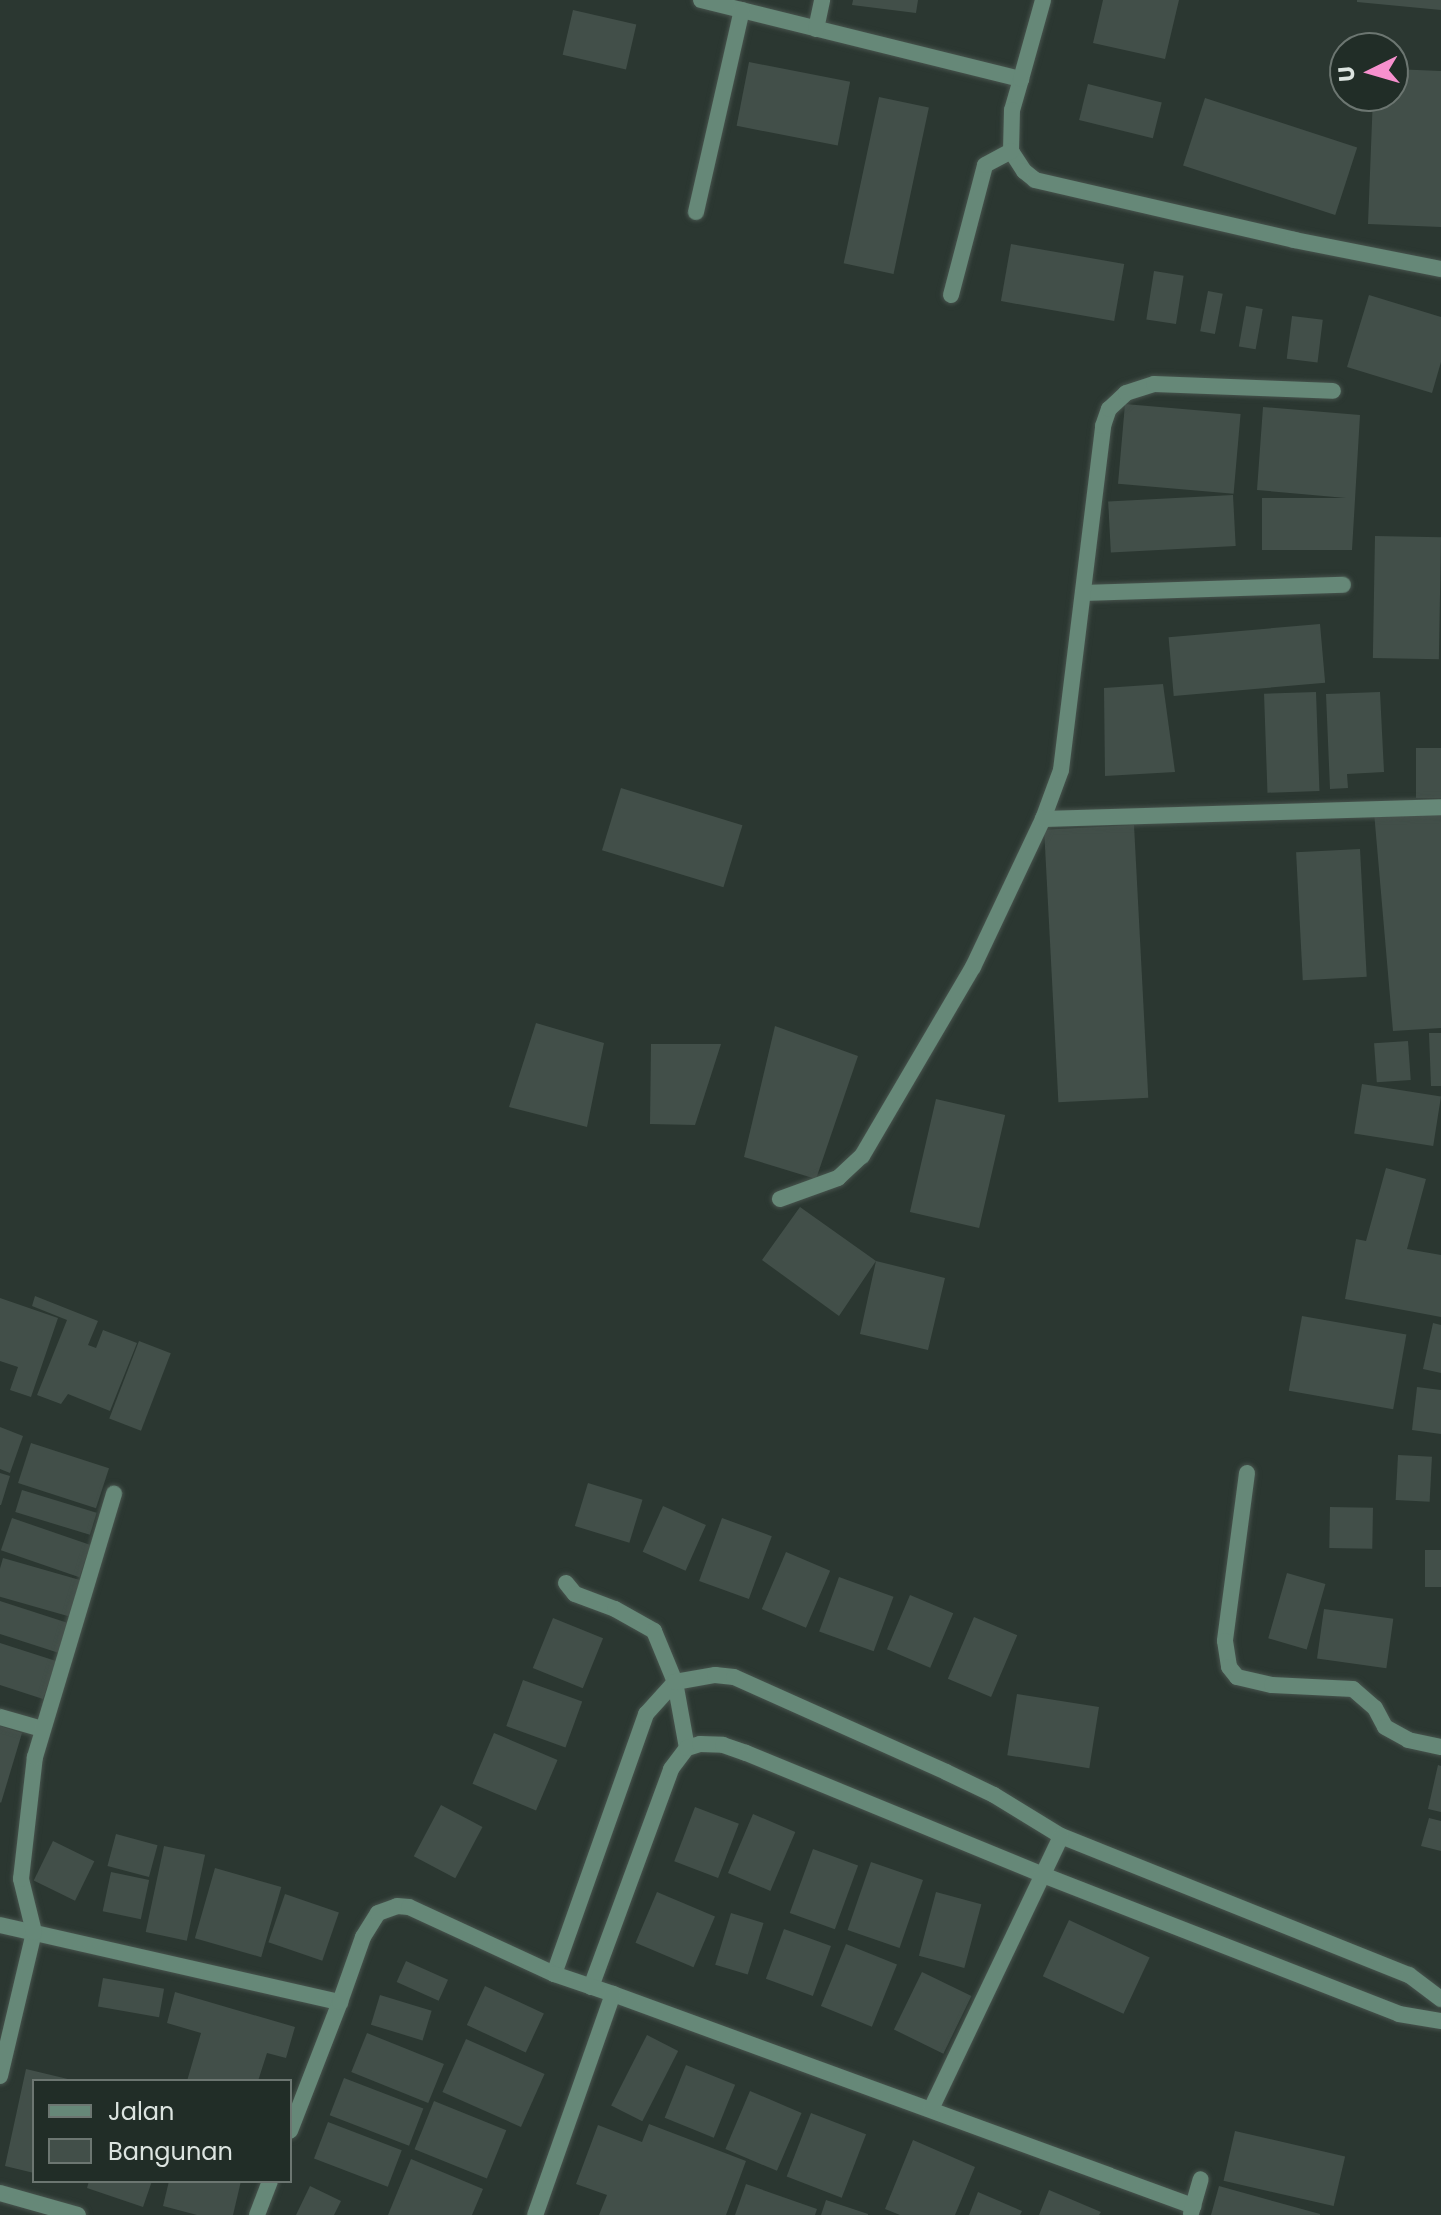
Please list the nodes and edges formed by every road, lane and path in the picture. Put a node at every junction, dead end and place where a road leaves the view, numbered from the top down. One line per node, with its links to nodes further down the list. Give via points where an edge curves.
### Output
1 (701, 0): 4 (street)
2 (822, 0): 5 (street)
3 (1043, 0): 6 (street)
4 (742, 10): 5 (street); 8 (street)
5 (816, 29): 6 (street)
6 (1021, 79): 7 (street, via 1012,110)
7 (1011, 151): 9 (street, via 1035,180 1059,187); 10 (street, via 985,165)
8 (696, 212)
9 (1441, 269)
10 (951, 295)
11 (1333, 391): 13 (street, via 1154,384 1118,398 1103,426)
12 (1343, 585): 13 (street)
13 (1083, 593): 15 (street, via 1061,770)
14 (1441, 807): 15 (street)
15 (1043, 819): 16 (street, via 973,967 862,1156 838,1178)
16 (780, 1199)
17 (1247, 1473): 23 (street, via 1225,1641 1229,1667 1237,1677 1272,1685 1353,1689 1375,1708 1385,1727 1408,1740)
18 (114, 1494): 22 (street)
19 (566, 1583): 20 (street, via 575,1594 648,1625)
20 (675, 1682): 24 (street); 25 (street, via 693,1676 734,1677 994,1795); 29 (street, via 646,1714)
21 (0, 1717): 22 (street)
22 (42, 1729): 28 (street, via 29,1786 21,1879)
23 (1441, 1747)
24 (687, 1748): 26 (street, via 723,1745 746,1753); 30 (street, via 671,1769)
25 (1061, 1836): 26 (street); 32 (street, via 1409,1975)
26 (1043, 1875): 34 (street, via 1399,2014); 36 (street)
27 (0, 1925): 28 (street)
28 (34, 1932): 33 (street); 35 (street)
29 (554, 1974): 30 (street); 33 (street, via 397,1906 378,1913 363,1937)
30 (591, 1987): 31 (street)
31 (613, 1994): 36 (street); 44 (street)
32 (1441, 1999)
33 (340, 2002): 37 (street)
34 (1441, 2021)
35 (0, 2076)
36 (931, 2109): 41 (street)
37 (292, 2126)
38 (1201, 2179): 41 (street)
39 (269, 2183): 43 (street)
40 (0, 2193): 42 (street)
41 (1192, 2210)
42 (78, 2215)
43 (257, 2215)
44 (535, 2215)

